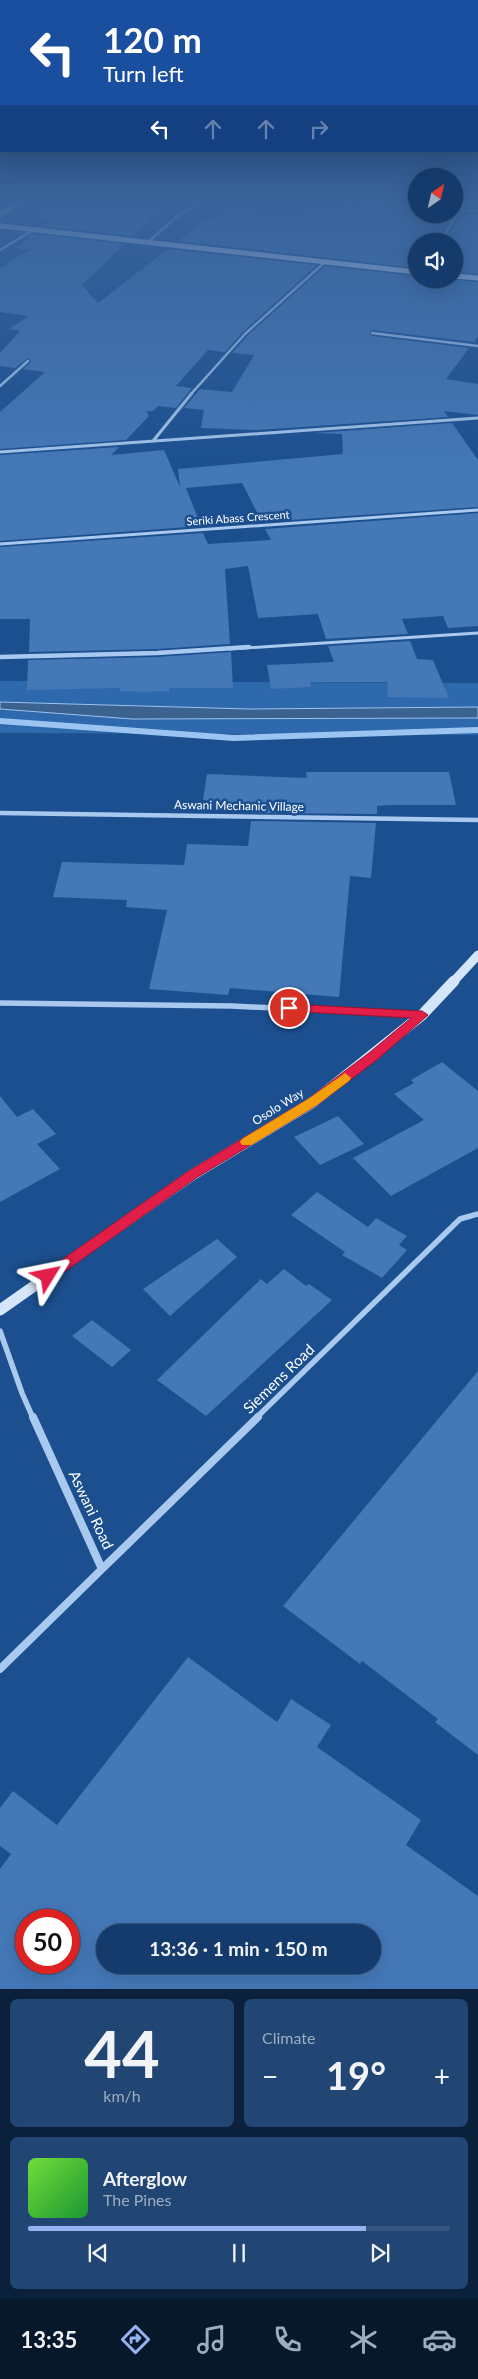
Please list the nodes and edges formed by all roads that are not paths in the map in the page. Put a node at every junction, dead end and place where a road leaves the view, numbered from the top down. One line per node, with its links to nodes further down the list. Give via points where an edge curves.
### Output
1 (292, 292): 7 (street, via 245,334)
2 (372, 333): 3 (street)
3 (478, 346)
4 (28, 361): 5 (street)
5 (0, 386)
6 (478, 418): 7 (street)
7 (153, 441): 8 (street)
8 (0, 452)
9 (478, 510): 10 (street, Seriki Abass Crescent)
10 (0, 544)
11 (478, 633): 12 (street, via 158,652)
12 (0, 657)
13 (0, 813): 14 (street, Aswani Mechanic Village)
14 (478, 820)
15 (478, 955): 17 (street, Osolo Way)
16 (0, 1003): 17 (street, via 232,1006)
17 (422, 1015): 19 (street, Osolo Way, via 313,1102 192,1175)
18 (478, 1214): 21 (street, Siemens Road, via 460,1219)
19 (0, 1310)
20 (0, 1331): 21 (street, Aswani Road, via 22,1393)
21 (102, 1569): 22 (street, Aswani Road)
22 (0, 1668)

